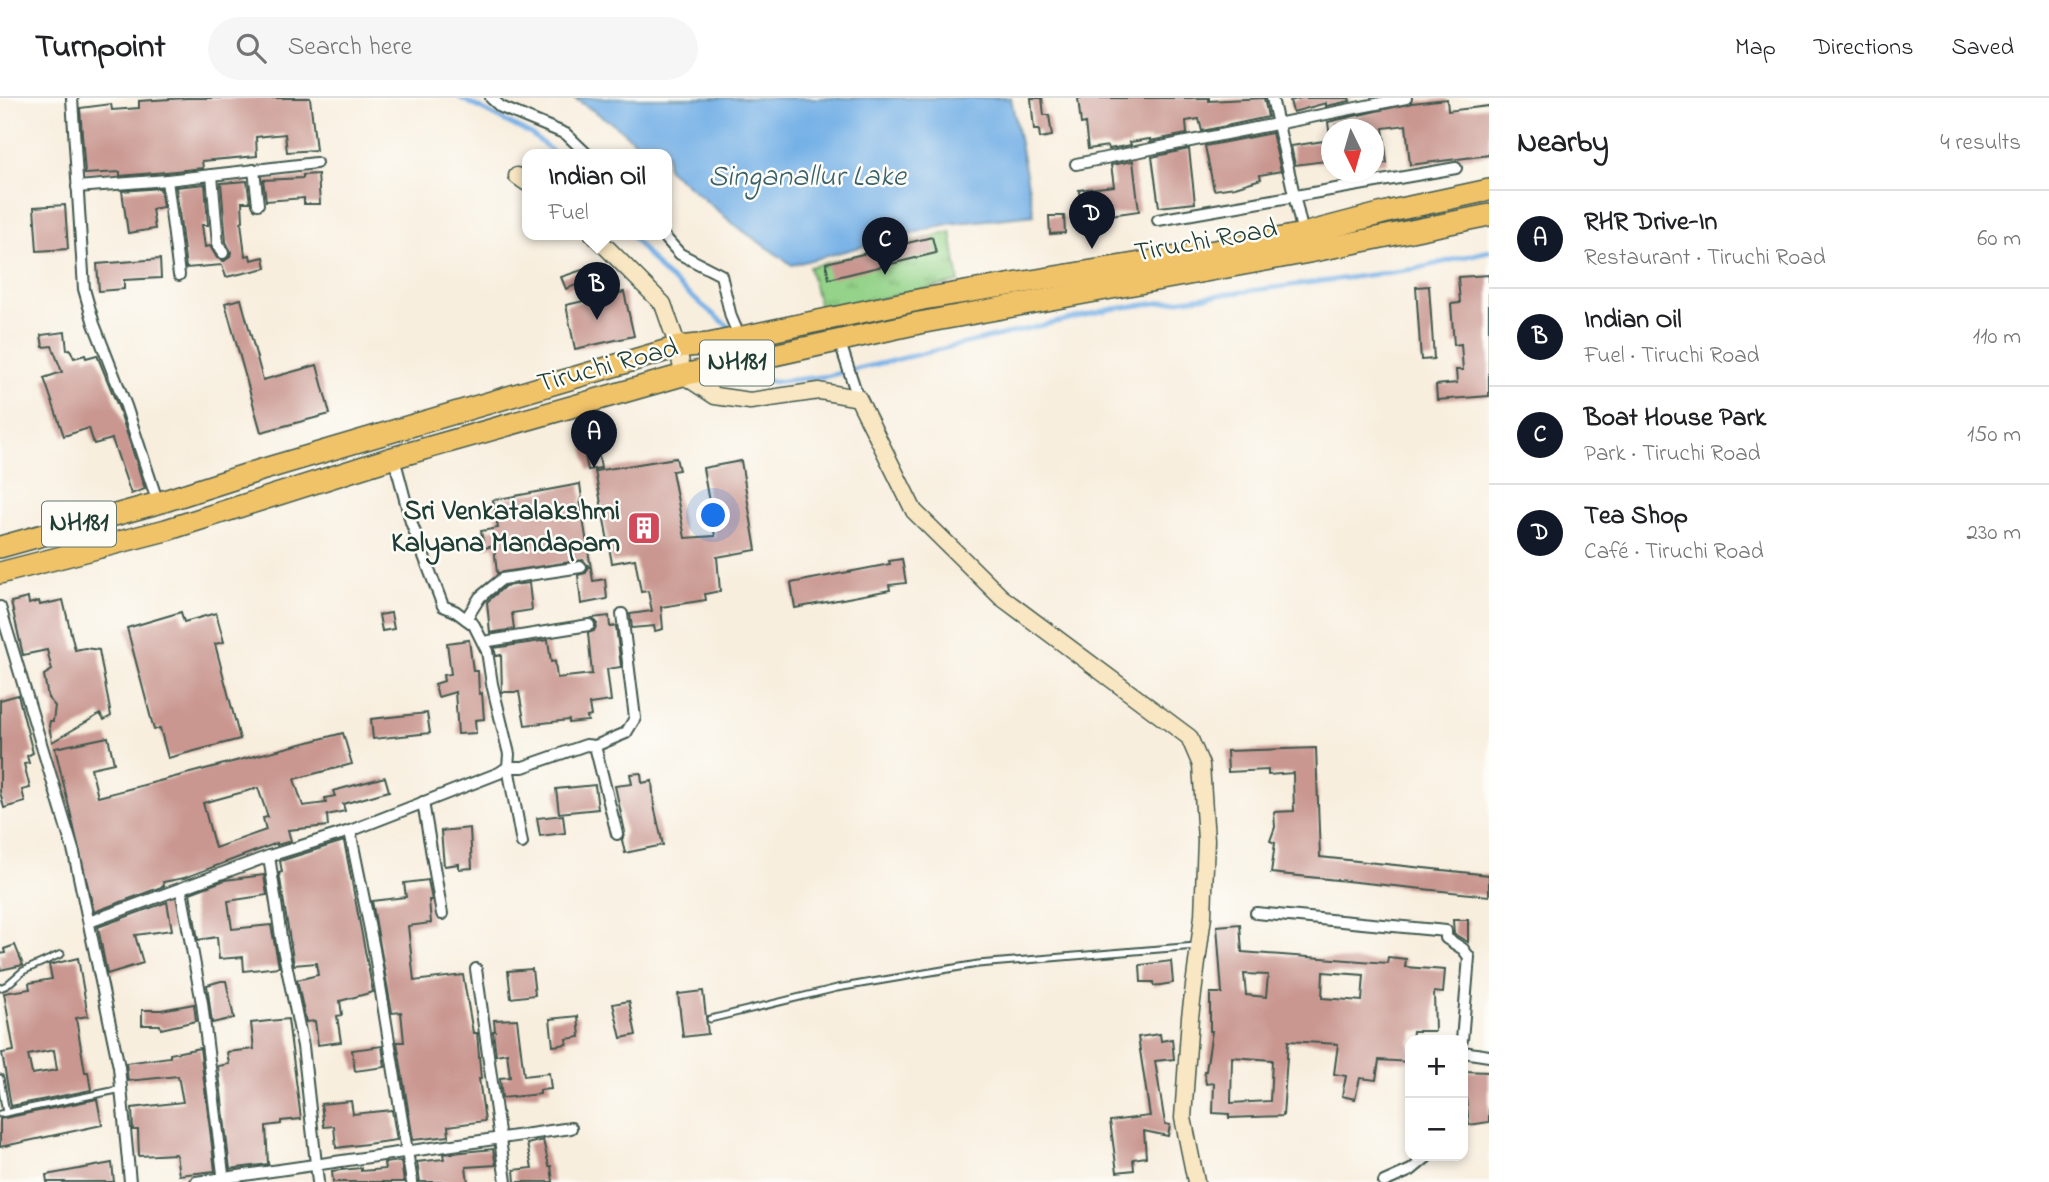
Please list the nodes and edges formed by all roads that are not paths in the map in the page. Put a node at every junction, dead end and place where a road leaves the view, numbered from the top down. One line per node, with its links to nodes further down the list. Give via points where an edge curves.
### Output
1 (72, 98): 13 (street)
2 (491, 98): 6 (street, via 501,107 566,134)
3 (1272, 98): 5 (street)
4 (1406, 98): 5 (street)
5 (1277, 125): 8 (street); 15 (street)
6 (582, 149)
7 (316, 163): 10 (street)
8 (1076, 164)
9 (1456, 168): 15 (street)
10 (254, 170): 11 (street); 16 (street)
11 (212, 175): 12 (street); 22 (street, via 218,245)
12 (167, 180): 13 (street); 23 (street)
13 (77, 187): 30 (street, via 87,305)
14 (1489, 190): 19 (highway, NH181)
15 (1294, 196): 18 (street); 19 (street)
16 (258, 204)
17 (1489, 215): 25 (highway, Tiruchi Road / NH181)
18 (1158, 220)
19 (1303, 234): 24 (highway, NH181, via 923,299)
20 (599, 240): 26 (street, via 663,304)
21 (667, 240): 24 (street, via 680,254 721,275)
22 (223, 253)
23 (178, 275)
24 (740, 338): 26 (highway, NH181)
25 (839, 340): 27 (highway, Tiruchi Road / NH181); 28 (street)
26 (678, 346): 27 (street); 30 (highway, NH181)
27 (683, 375): 28 (street, via 715,396 750,401 819,391); 29 (highway, Tiruchi Road / NH181)
28 (858, 398): 50 (street, via 914,511 1001,597 1189,737 1200,765 1206,841)
29 (392, 458): 33 (highway, Tiruchi Road / NH181, via 166,530); 36 (street, via 443,606)
30 (158, 503): 31 (highway, NH181)
31 (0, 547)
32 (582, 566): 36 (street, via 502,579 480,597)
33 (0, 573)
34 (0, 607): 49 (street, via 74,853)
35 (622, 614): 39 (street, via 635,718 626,733)
36 (466, 619): 38 (street)
37 (589, 625): 38 (street)
38 (483, 642): 40 (street, via 509,754)
39 (595, 746): 40 (street, via 523,767); 43 (street)
40 (508, 767): 41 (street); 44 (street)
41 (423, 802): 42 (street); 48 (street)
42 (350, 831): 45 (street); 63 (street)
43 (617, 834)
44 (522, 843)
45 (269, 856): 46 (street); 65 (street, via 303,1046)
46 (181, 890): 49 (street); 66 (street, via 202,1003)
47 (1256, 913): 55 (street, via 1446,931 1446,938 1469,957)
48 (442, 914)
49 (89, 922): 59 (street)
50 (1199, 945): 54 (lane, via 978,964 837,988); 72 (street, via 1183,1118)
51 (61, 954): 53 (lane, via 23,971)
52 (476, 969): 62 (street)
53 (0, 988)
54 (710, 1019)
55 (1462, 1035)
56 (1468, 1053): 57 (street)
57 (1489, 1056)
58 (0, 1078): 60 (lane)
59 (122, 1089): 60 (lane); 67 (street)
60 (3, 1113)
61 (571, 1128): 62 (street)
62 (500, 1139): 63 (street); 71 (street)
63 (406, 1151): 65 (street); 70 (street)
64 (1422, 1161): 73 (street)
65 (315, 1166): 66 (street); 69 (street)
66 (223, 1180): 68 (street)
67 (130, 1182)
68 (196, 1182)
69 (318, 1182)
70 (412, 1182)
71 (506, 1182)
72 (1196, 1182)
73 (1384, 1182)

